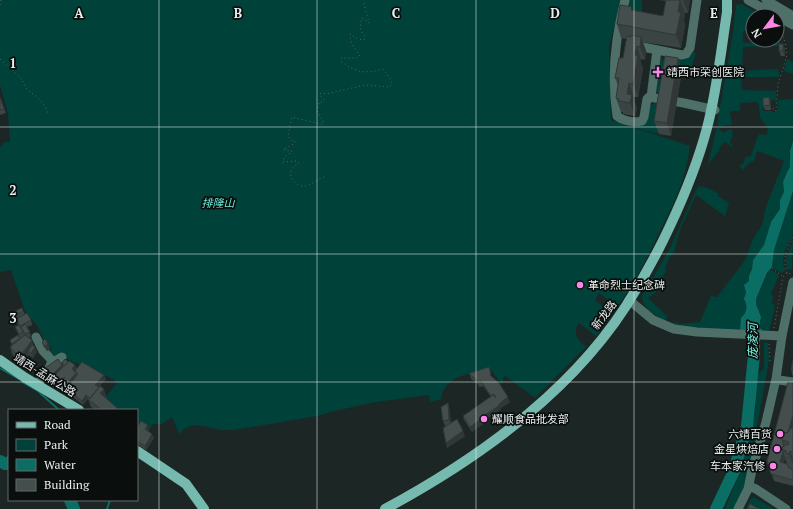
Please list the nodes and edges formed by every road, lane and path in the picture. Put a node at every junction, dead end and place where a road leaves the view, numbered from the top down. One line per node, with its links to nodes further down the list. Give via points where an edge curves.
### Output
1 (1, 0): 9 (path)
2 (363, 0): 20 (path, via 369,22 362,18 361,20 364,40 350,34 354,49 360,56 341,58 341,61 363,72 370,73 383,69 392,83 390,87 365,84 321,93 324,100 319,102 317,107 324,123 292,117 288,136 295,143 283,150 292,152 284,157 283,162 299,163 292,168 291,177 297,185 308,186)
3 (624, 0): 12 (street)
4 (697, 0): 14 (street, via 688,52 682,54)
5 (727, 0): 18 (main road, 新龙路)
6 (731, 0): 18 (main road, 新龙路)
7 (748, 0): 10 (street)
8 (766, 0): 11 (street)
9 (0, 5)
10 (763, 8)
11 (793, 16)
12 (618, 41): 14 (street); 16 (street, via 614,72 617,116 642,121 647,99)
13 (785, 42): 17 (path, via 787,55 778,84 776,111)
14 (657, 50): 16 (street)
15 (0, 59): 19 (path, via 22,79 26,90 37,97)
16 (651, 97): 18 (street)
17 (773, 108)
18 (713, 109): 27 (main road, 新龙路, via 706,145 691,190 658,258)
19 (48, 114)
20 (324, 177)
21 (793, 236): 23 (path, via 785,258)
22 (772, 268): 25 (path)
23 (787, 273): 24 (path); 25 (path)
24 (793, 274)
25 (783, 277): 28 (path, via 773,332)
26 (793, 282): 29 (street)
27 (630, 301): 28 (street, via 653,320 670,328); 42 (main road, 新龙路, via 580,365 525,417 474,454); 43 (main road, 新龙路, via 614,327 582,366 534,412 476,456)
28 (768, 336): 29 (street); 34 (path)
29 (782, 336): 40 (street, via 772,394)
30 (36, 338): 33 (street)
31 (62, 357): 33 (street, via 55,361)
32 (0, 360): 37 (main road, 靖西-孟麻公路)
33 (51, 360): 37 (street, via 48,371)
34 (771, 363)
35 (779, 380): 36 (street)
36 (793, 382)
37 (36, 385): 38 (main road, 靖西-孟麻公路)
38 (77, 409)
39 (138, 452): 41 (main road, via 186,484)
40 (749, 486): 44 (street); 45 (street)
41 (204, 509)
42 (385, 509)
43 (390, 509)
44 (738, 509)
45 (786, 509)

